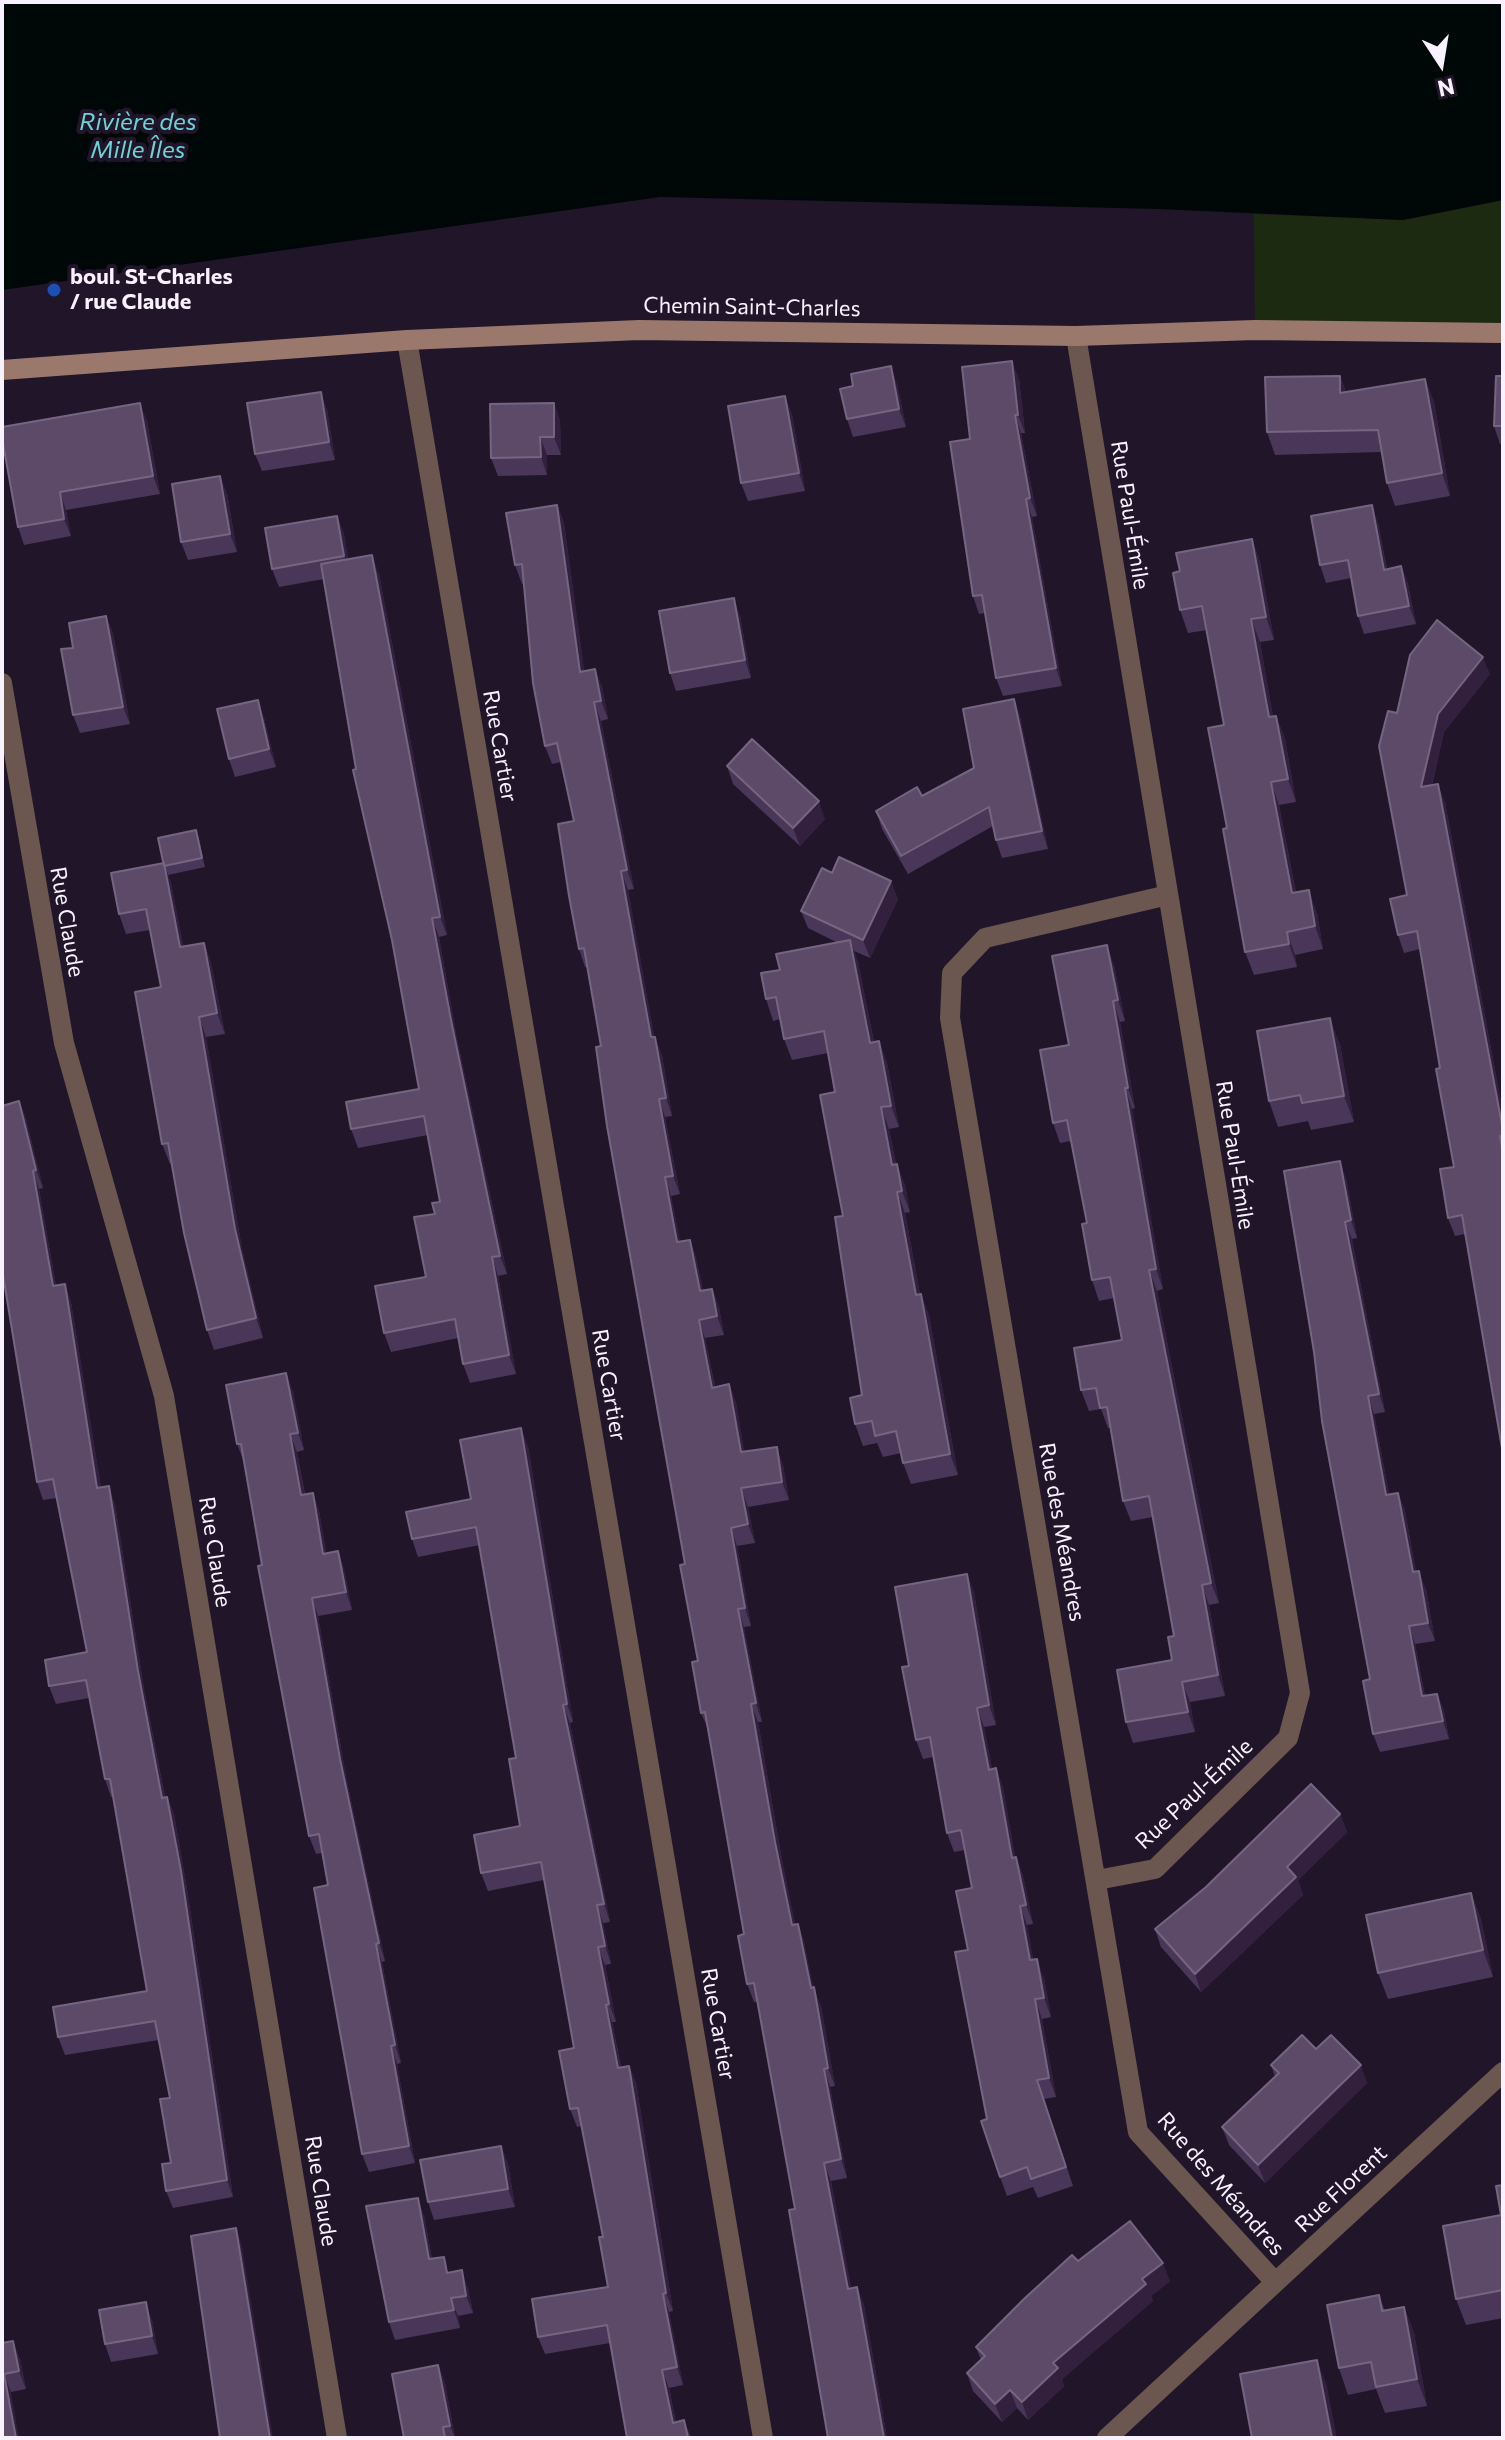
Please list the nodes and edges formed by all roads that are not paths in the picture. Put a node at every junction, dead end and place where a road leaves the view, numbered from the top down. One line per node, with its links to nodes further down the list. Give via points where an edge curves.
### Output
1 (1503, 333): 2 (main road, Chemin Saint-Charles, via 1255,330)
2 (1076, 336): 3 (main road, Chemin Saint-Charles, via 639,330); 6 (street, Rue Paul-Émile)
3 (407, 340): 4 (main road, Chemin Saint-Charles); 11 (street, Rue Cartier)
4 (2, 370)
5 (2, 683): 10 (street, Rue Claude, via 64,1043 164,1396)
6 (1168, 895): 7 (street, Rue Paul-Émile, via 1300,1693 1288,1738 1155,1869); 7 (street, Rue des Méandres, via 985,938 952,973 950,1018)
7 (1097, 1880): 9 (street, Rue des Méandres, via 1138,2132)
8 (1503, 2072): 9 (street, Rue Florent)
9 (1275, 2282): 12 (street, Rue Florent)
10 (337, 2438)
11 (763, 2438)
12 (1107, 2438)

